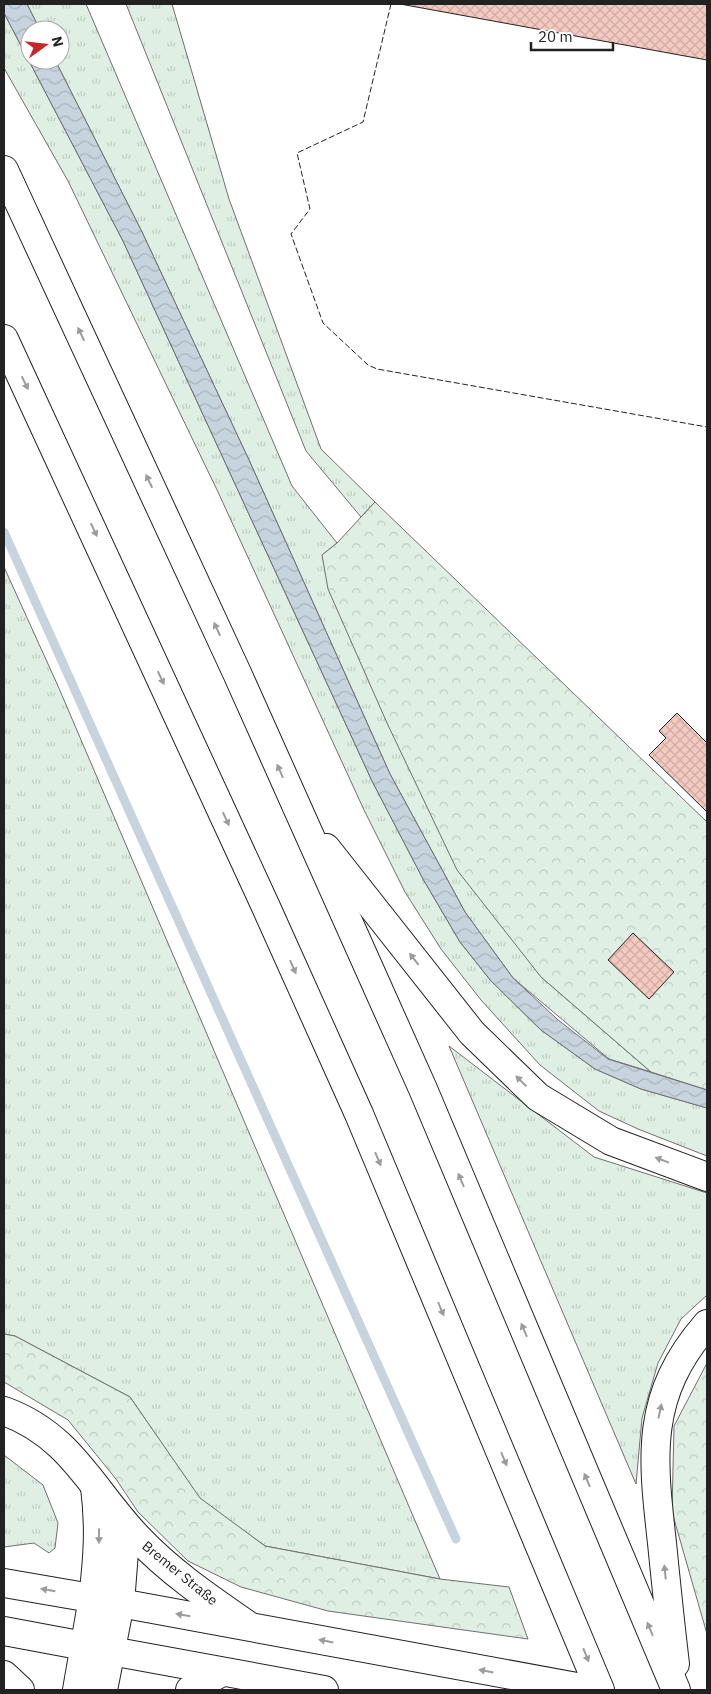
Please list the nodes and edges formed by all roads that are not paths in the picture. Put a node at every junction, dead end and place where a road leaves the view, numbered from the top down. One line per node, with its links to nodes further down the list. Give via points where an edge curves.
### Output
1 (4, 170): 3 (main road, one-way to 1)
2 (4, 339): 23 (main road, one-way to 23, via 355,1105)
3 (300, 815): 4 (main road, one-way to 3, via 611,1141 538,1098 472,1033); 24 (main road, one-way to 3, via 423,1090)
4 (707, 1177)
5 (707, 1324): 24 (main road, one-way to 5, via 654,1475 656,1438 668,1382 686,1349)
6 (4, 1411): 7 (main road, Bremer Straße, via 18,1416 58,1442)
7 (95, 1487): 8 (main road, Bremer Straße); 10 (main road, one-way to 10, via 100,1549)
8 (116, 1513): 11 (main road, Bremer Straße, via 124,1552); 12 (main road, Bremer Straße, via 138,1539 184,1579)
9 (4, 1582): 10 (main road, one-way to 9)
10 (93, 1598): 11 (main road); 14 (main road)
11 (120, 1603): 12 (main road, one-way to 11); 14 (main road, Bremer Straße)
12 (249, 1626): 22 (main road, one-way to 12)
13 (4, 1631): 14 (main road)
14 (98, 1648): 15 (main road); 18 (main road); 19 (main road)
15 (222, 1672): 20 (main road); 21 (main road)
16 (4, 1675): 17 (main road)
17 (20, 1690)
18 (77, 1690)
19 (103, 1690)
20 (190, 1690)
21 (324, 1690)
22 (593, 1690)
23 (600, 1690)
24 (677, 1690)

